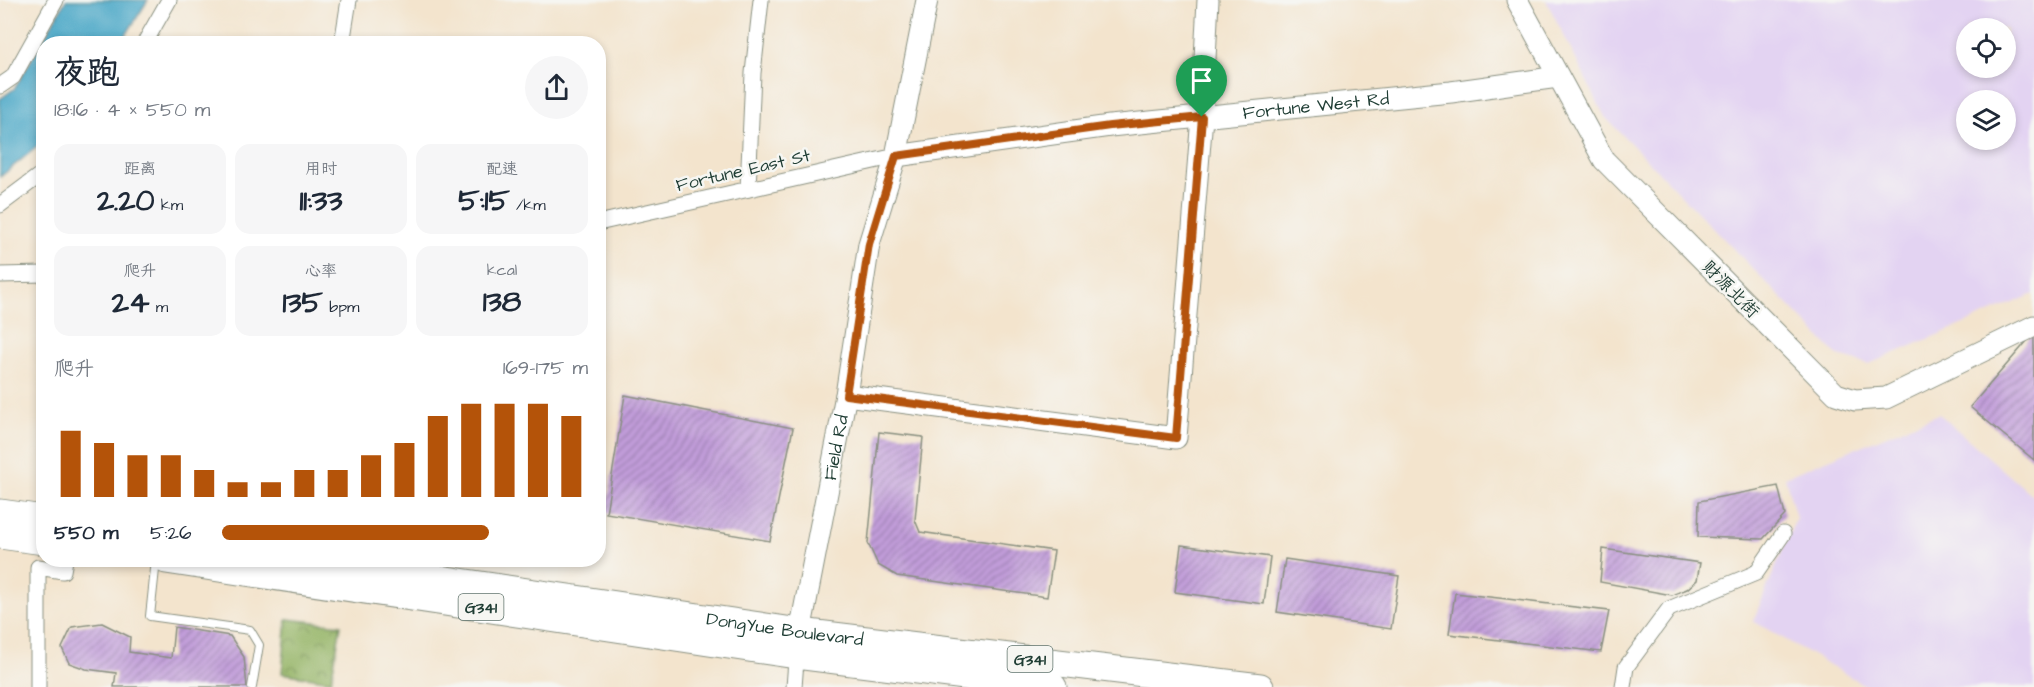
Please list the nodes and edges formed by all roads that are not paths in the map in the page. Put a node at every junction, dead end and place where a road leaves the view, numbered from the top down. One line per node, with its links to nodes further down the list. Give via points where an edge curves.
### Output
1 (56, 0): 11 (street, via 13,77)
2 (169, 0): 8 (street)
3 (349, 0): 9 (street)
4 (761, 0): 15 (street)
5 (927, 0): 13 (street, Field Rd)
6 (1208, 0): 12 (street)
7 (1517, 0): 10 (street, 财源北街)
8 (149, 36)
9 (343, 36)
10 (1558, 77): 12 (street, Fortune West Rd); 20 (street, 财源北街, via 1604,160 1836,394 1855,400 1886,398)
11 (0, 86)
12 (1202, 117): 13 (street, Fortune West Rd); 21 (street, via 1176,438)
13 (896, 156): 15 (street, Fortune East St); 21 (street, Field Rd, via 869,244)
14 (36, 177): 16 (street)
15 (748, 189): 17 (street, Fortune East St)
16 (0, 205)
17 (606, 221)
18 (0, 274): 19 (street)
19 (36, 274)
20 (2034, 326)
21 (846, 395): 33 (street, Field Rd)
22 (0, 513): 23 (highway)
23 (36, 518)
24 (1783, 534): 39 (street, via 1756,573 1669,609 1626,667)
25 (0, 535): 26 (highway)
26 (36, 540)
27 (38, 567): 34 (street)
28 (38, 567): 29 (street, via 63,571)
29 (64, 567)
30 (155, 567): 35 (lane, via 150,616 250,630 259,645)
31 (219, 567): 33 (highway, DongYue Boulevard / G341)
32 (351, 567): 33 (highway, DongYue Boulevard / G341)
33 (798, 643): 36 (street, Field Rd); 37 (highway, DongYue Boulevard / G341); 38 (highway, DongYue Boulevard / G341)
34 (38, 687)
35 (252, 687)
36 (794, 687)
37 (1053, 687)
38 (1260, 687)
39 (1623, 687)

